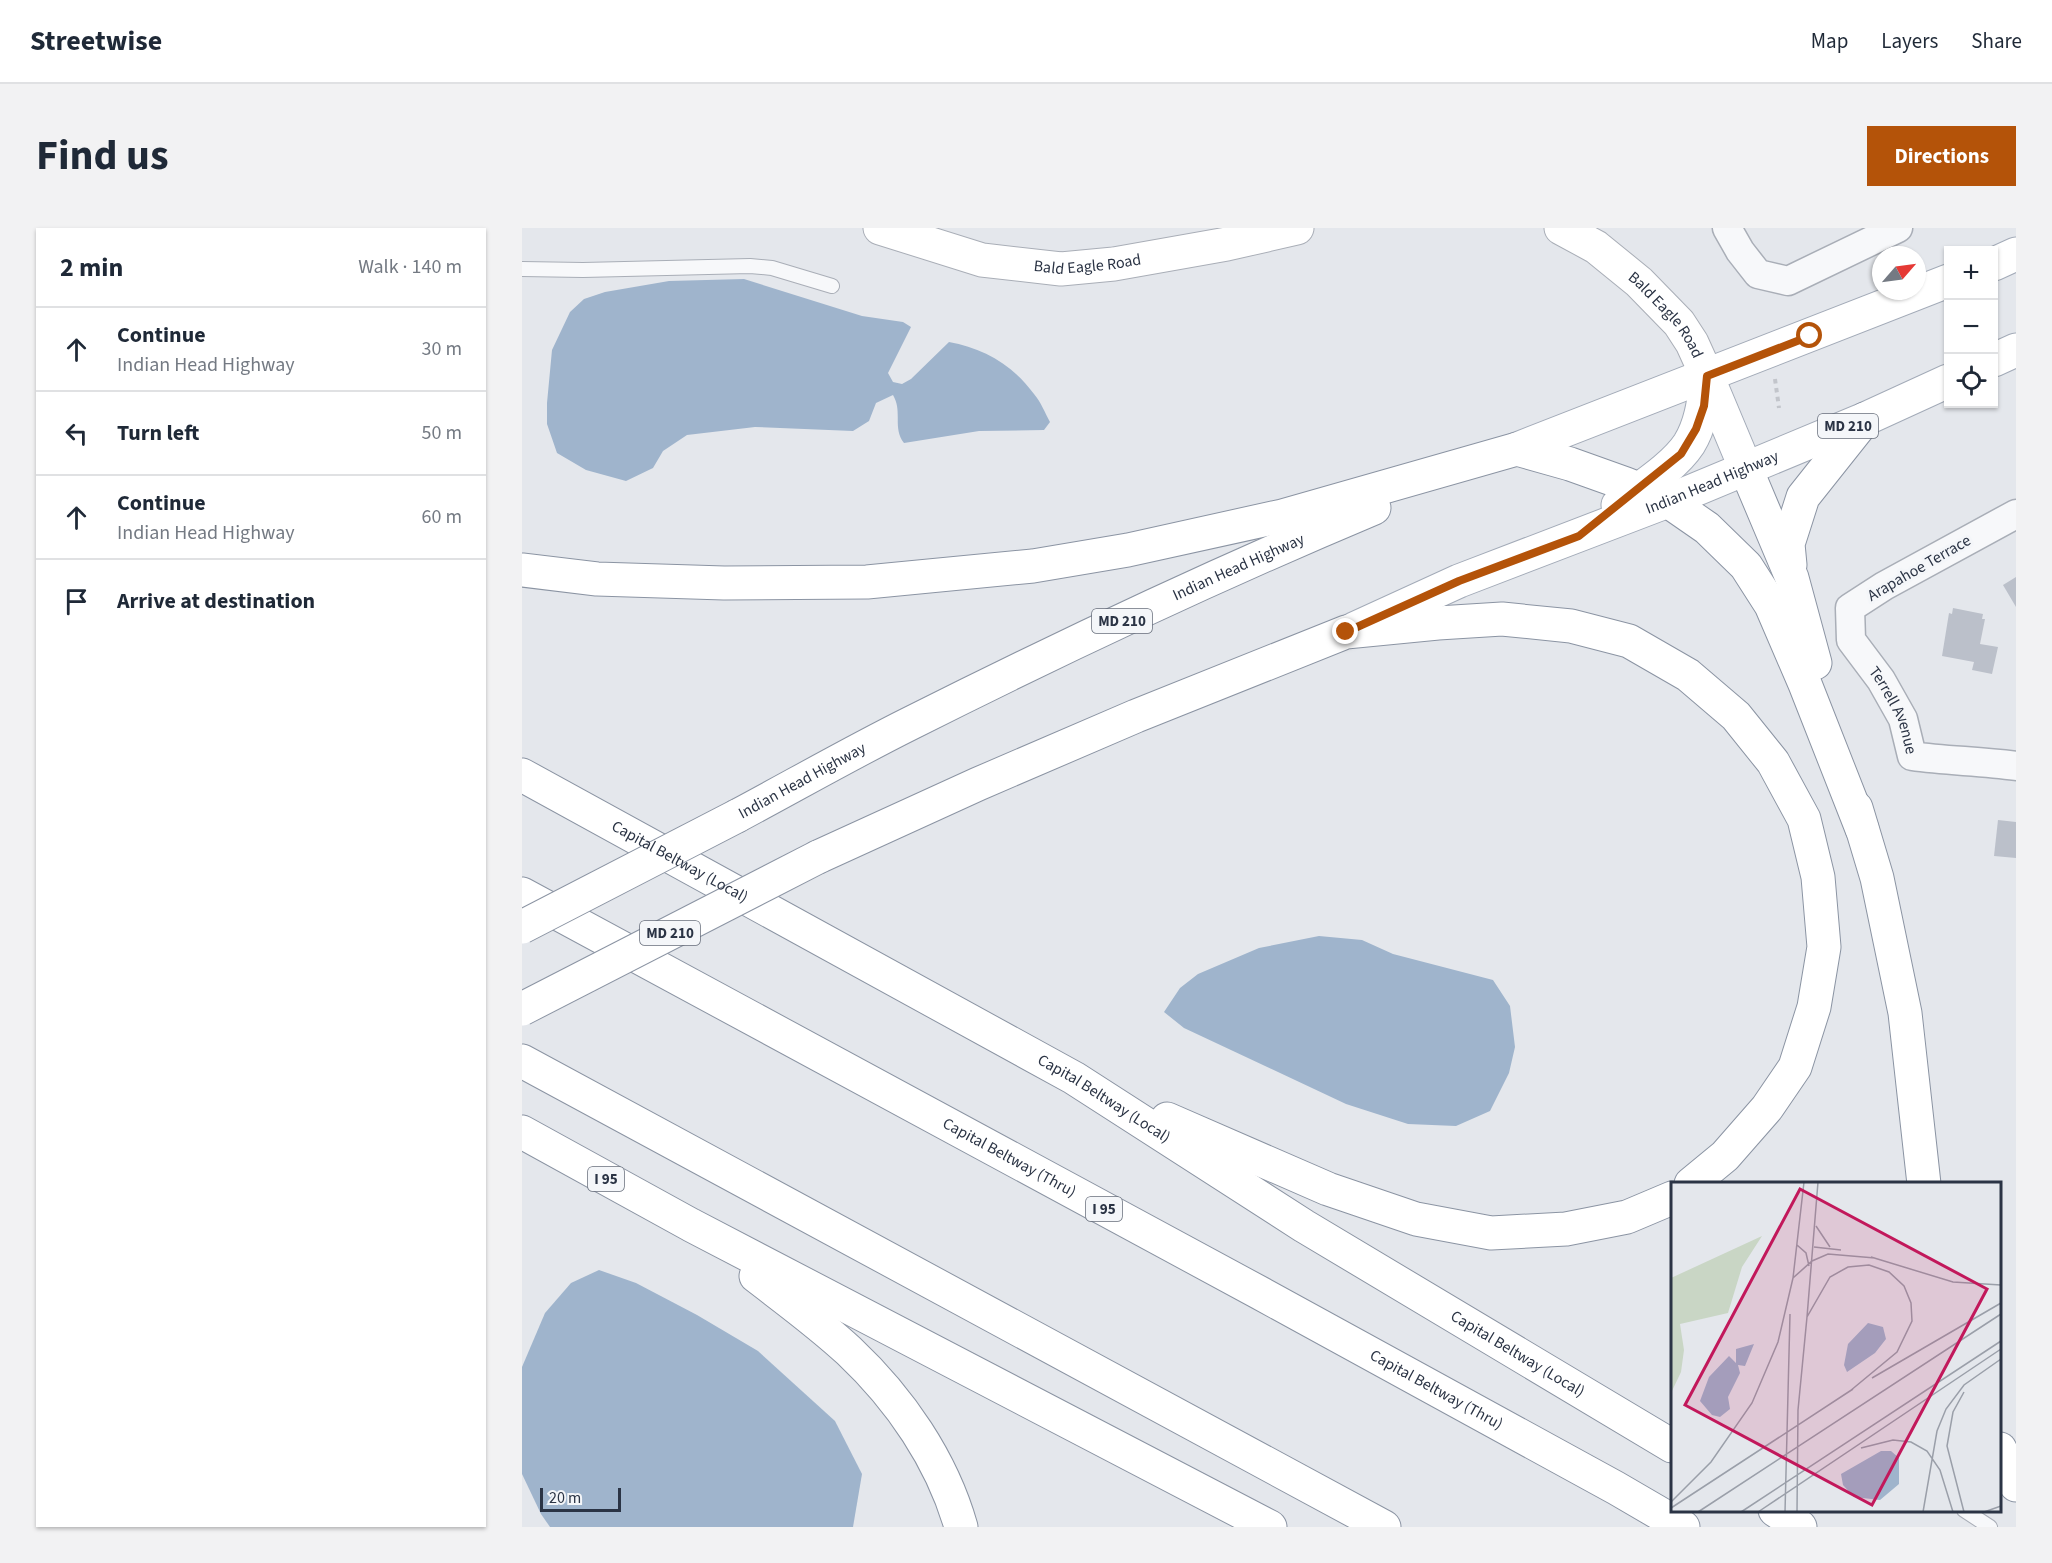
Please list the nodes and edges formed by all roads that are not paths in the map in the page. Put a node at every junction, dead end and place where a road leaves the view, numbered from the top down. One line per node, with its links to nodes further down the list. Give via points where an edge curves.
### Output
1 (880, 228): 2 (main road, Bald Eagle Road, via 982,260 1061,268 1114,264)
2 (1297, 228)
3 (1561, 228): 13 (main road, Bald Eagle Road, via 1596,247 1639,282 1679,323)
4 (1727, 228): 5 (street, via 1758,274 1788,280)
5 (1898, 228)
6 (2016, 254): 7 (main road)
7 (1998, 262)
8 (522, 269): 10 (lane, via 750,266 781,270)
9 (1944, 283): 13 (main road, Indian Head Highway / MD 210)
10 (832, 286)
11 (2016, 350): 12 (main road)
12 (1998, 358)
13 (1707, 376): 16 (main road, Indian Head Highway / MD 210); 17 (main road, Bald Eagle Road); 18 (main road, via 1704,406 1696,429 1689,444 1670,464)
14 (1944, 383): 15 (main road, Indian Head Highway / MD 210)
15 (1865, 419): 17 (main road, Indian Head Highway / MD 210); 21 (main road, via 1803,497 1788,544)
16 (1517, 449): 18 (main road); 20 (main road, via 1282,516 1128,550 1033,566 867,582 597,579); 28 (main road, Indian Head Highway / MD 210, bridge, via 1290,544 1091,635 908,724)
17 (1746, 469): 18 (main road, Indian Head Highway / MD 210); 21 (main road, Bald Eagle Road)
18 (1654, 495): 22 (main road, Indian Head Highway / MD 210, via 1579,536 1459,581); 26 (main road, via 1707,528 1746,566 1771,605)
19 (2016, 514): 23 (street, Arapahoe Terrace, via 1850,608)
20 (522, 570)
21 (1792, 578): 26 (main road)
22 (1346, 632): 29 (main road, Indian Head Highway / MD 210, bridge, via 978,784 819,857); 33 (main road, via 1502,619 1571,626 1629,641 1688,675 1736,716 1773,762 1804,819 1818,877 1824,947 1814,1007 1795,1067 1767,1108 1725,1156)
23 (1851, 640): 24 (street, Terrell Avenue, via 1881,680 1903,719 1912,756)
24 (2016, 766)
25 (522, 775): 31 (main road, Capital Beltway (Local))
26 (1862, 829): 34 (main road, via 1880,888 1905,1012)
27 (522, 894): 44 (main road, Capital Beltway (Thru) / I 95)
28 (522, 927)
29 (525, 1007)
30 (522, 1061): 43 (main road)
31 (1074, 1078): 35 (main road, via 1328,1189 1416,1219 1491,1233 1566,1229 1627,1217); 37 (main road, Capital Beltway (Local), via 1304,1226)
32 (522, 1132): 36 (main road, I 95)
33 (1693, 1182)
34 (1924, 1182)
35 (1671, 1198)
36 (691, 1225): 41 (main road, via 849,1351 893,1398 931,1453 955,1504); 42 (main road, I 95)
37 (1671, 1445)
38 (2001, 1451): 39 (main road)
39 (2016, 1485)
40 (1967, 1512): 45 (lane)
41 (961, 1527)
42 (1270, 1527)
43 (1384, 1527)
44 (1683, 1527)
45 (1990, 1527)

